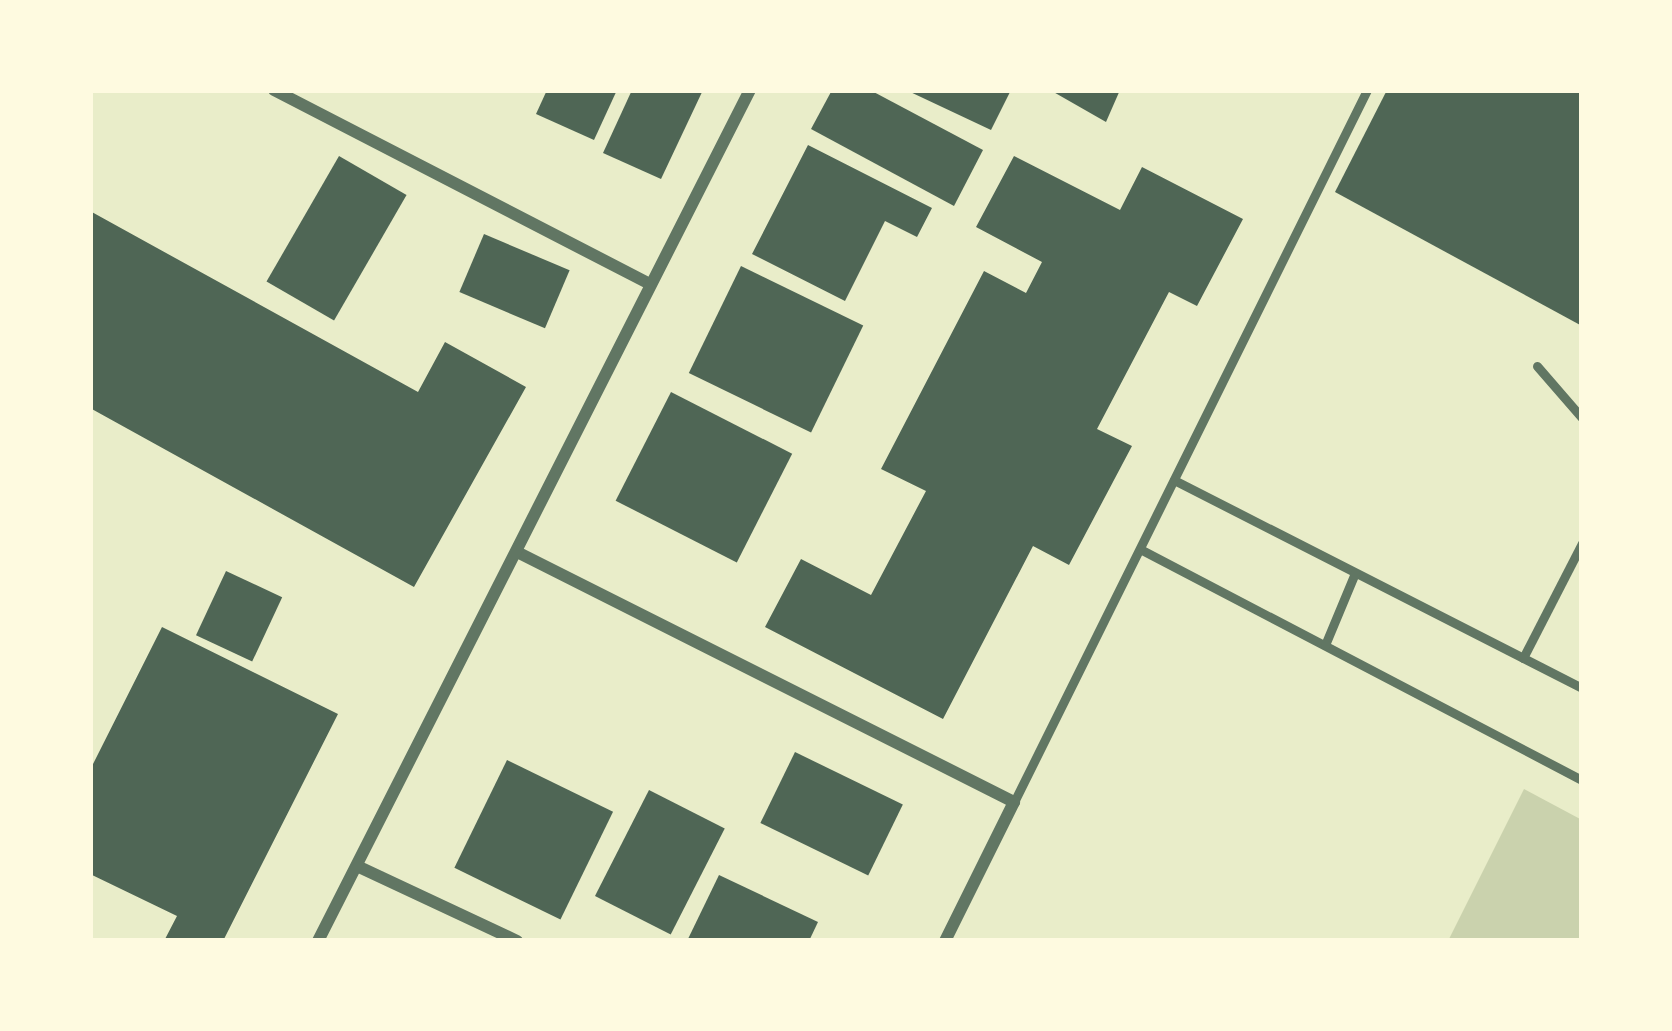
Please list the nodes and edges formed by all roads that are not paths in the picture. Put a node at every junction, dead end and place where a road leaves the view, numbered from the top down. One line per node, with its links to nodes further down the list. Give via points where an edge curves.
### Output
1 (274, 90): 4 (street)
2 (751, 90): 4 (street)
3 (1367, 90): 7 (lane)
4 (650, 284): 10 (street)
5 (1537, 365): 6 (lane)
6 (1582, 418)
7 (1174, 480): 9 (lane); 11 (lane)
8 (1582, 543): 13 (lane)
9 (1140, 549): 12 (lane); 16 (lane)
10 (520, 554): 16 (street); 17 (street)
11 (1355, 573): 12 (lane); 13 (lane)
12 (1324, 645): 15 (lane)
13 (1523, 658): 14 (lane)
14 (1582, 688)
15 (1582, 780)
16 (1014, 802): 20 (street)
17 (357, 866): 18 (street); 19 (street)
18 (319, 941)
19 (517, 941)
20 (945, 941)

